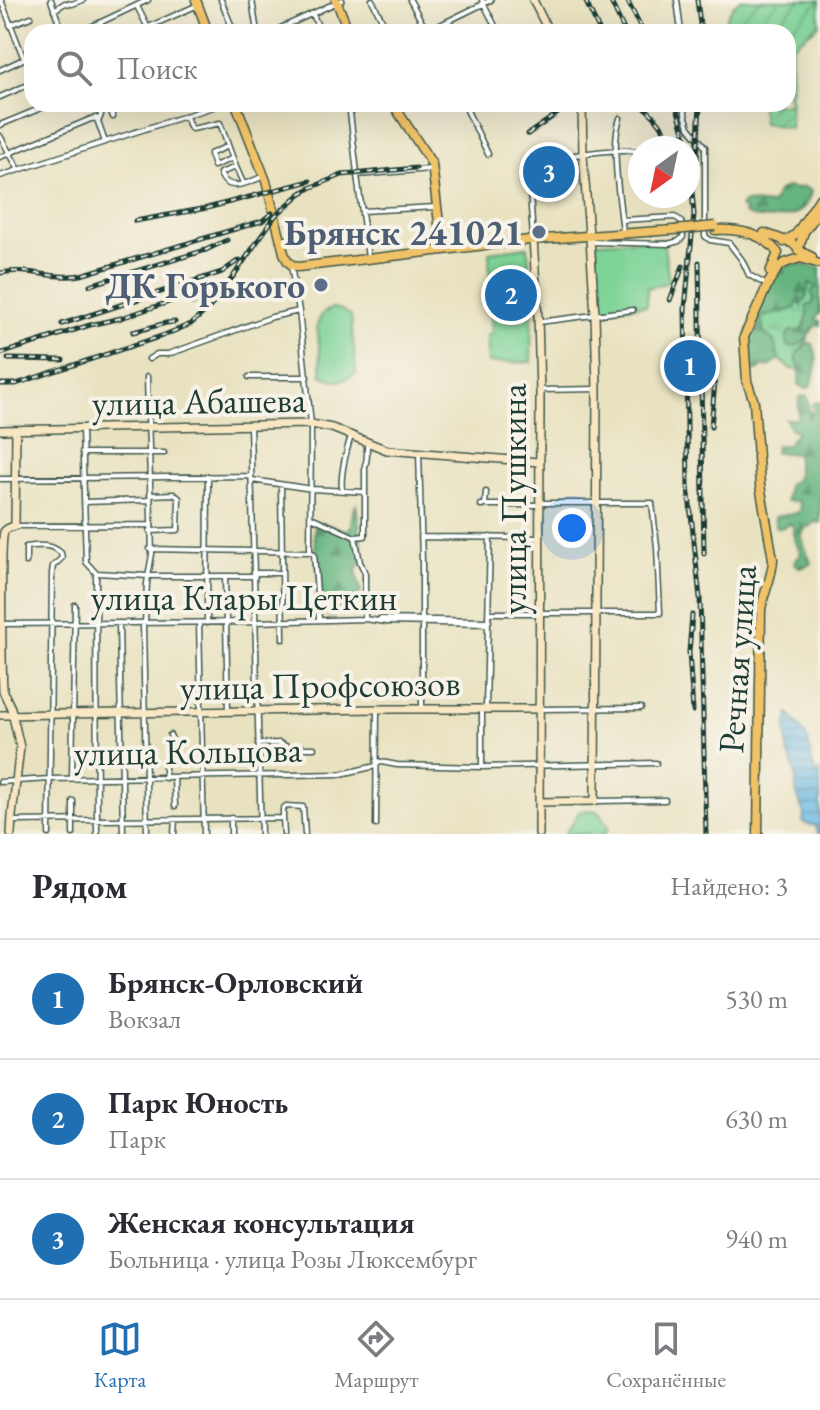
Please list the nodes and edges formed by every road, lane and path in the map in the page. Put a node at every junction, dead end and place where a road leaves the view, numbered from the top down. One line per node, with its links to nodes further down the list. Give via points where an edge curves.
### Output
1 (1, 0): 36 (street)
2 (51, 0): 17 (street)
3 (83, 0): 12 (street)
4 (148, 0): 16 (street)
5 (221, 0): 25 (street)
6 (252, 0): 26 (street)
7 (372, 0): 30 (street)
8 (410, 0): 31 (street)
9 (491, 0): 15 (street)
10 (533, 0): 34 (street)
11 (677, 0): 35 (street)
12 (64, 1): 17 (street)
13 (338, 1): 18 (street); 29 (main road)
14 (197, 2): 23 (street); 24 (main road)
15 (483, 2): 32 (street); 33 (street)
16 (137, 5): 21 (street); 22 (street)
17 (54, 10): 20 (street)
18 (313, 14): 27 (street); 28 (street)
19 (31, 17): 36 (street)
20 (59, 24)
21 (97, 24)
22 (146, 24)
23 (158, 24)
24 (205, 24)
25 (231, 24)
26 (256, 24)
27 (291, 24)
28 (317, 24)
29 (346, 24)
30 (384, 24)
31 (422, 24)
32 (441, 24)
33 (494, 24)
34 (545, 24)
35 (680, 24)
36 (10, 25): 37 (street)
37 (24, 59): 38 (street)
38 (0, 70)
39 (24, 86): 40 (street)
40 (0, 97)
41 (32, 112): 55 (street)
42 (100, 112): 54 (street)
43 (111, 112): 52 (street)
44 (198, 112): 51 (street)
45 (239, 112): 71 (main road)
46 (350, 112): 69 (street)
47 (398, 112): 67 (main road)
48 (468, 112): 62 (street)
49 (582, 112): 63 (street)
50 (685, 112): 94 (street, via 705,147 705,236 729,243 749,275)
51 (186, 116): 57 (street); 58 (street, via 191,128 220,123)
52 (113, 117)
53 (620, 118): 60 (street)
54 (98, 122): 57 (street); 61 (street, via 91,119)
55 (0, 125)
56 (0, 136): 61 (street)
57 (105, 142): 68 (street)
58 (228, 146): 65 (street); 65 (street, via 210,154 214,166)
59 (628, 150): 60 (street)
60 (616, 151): 63 (street); 77 (street)
61 (10, 153): 64 (street); 68 (street)
62 (488, 154)
63 (583, 155): 83 (street); 85 (street, улица Пушкина, via 532,164)
64 (0, 157)
65 (233, 158): 66 (street)
66 (236, 167): 72 (street); 72 (street, via 220,173 222,180 230,186)
67 (433, 169): 69 (street); 74 (main road)
68 (19, 170): 70 (street)
69 (357, 174): 76 (street)
70 (0, 176)
71 (264, 176): 72 (street); 84 (main road)
72 (243, 183)
73 (820, 198): 86 (main road)
74 (438, 206): 76 (street); 87 (main road)
75 (820, 210): 89 (main road, Речная улица)
76 (362, 211): 82 (street)
77 (622, 220): 80 (street); 83 (street, via 674,217 682,221 683,237 645,244)
78 (715, 228): 79 (main road, bridge); 81 (main road); 86 (main road, via 734,225)
79 (674, 232): 80 (main road); 83 (main road)
80 (623, 233): 83 (main road)
81 (756, 236): 88 (main road); 93 (main road, via 769,245)
82 (366, 239): 84 (street, via 333,242 307,235); 90 (street)
83 (589, 239): 85 (main road); 97 (street)
84 (281, 240): 92 (main road)
85 (533, 241): 87 (main road); 98 (street, улица Пушкина)
86 (786, 242): 88 (main road); 89 (main road, via 792,243)
87 (442, 249): 90 (main road)
88 (778, 252): 89 (main road, via 780,257); 93 (main road, Речная улица)
89 (794, 256): 91 (main road); 105 (main road, Речная улица, via 775,272 745,335)
90 (368, 258): 92 (main road, via 298,267)
91 (820, 262)
92 (289, 263): 96 (street)
93 (774, 264): 94 (main road, Речная улица)
94 (767, 280): 105 (main road, Речная улица, via 742,336 745,383)
95 (631, 310): 97 (street)
96 (299, 311): 99 (street); 102 (street)
97 (595, 315): 98 (street); 103 (street)
98 (539, 322): 104 (street, улица Пушкина)
99 (149, 359)
100 (147, 377): 108 (street)
101 (249, 377): 102 (street)
102 (307, 377): 106 (street)
103 (597, 389): 104 (street); 132 (street)
104 (540, 390): 118 (street, улица Пушкина)
105 (751, 394): 240 (main road, Речная улица, via 773,555 761,610)
106 (311, 424): 107 (street, улица Абашева); 112 (street, улица Абашева); 126 (street)
107 (250, 426): 108 (street, улица Абашева); 123 (street)
108 (149, 428): 109 (street, улица Абашева); 116 (street)
109 (82, 429): 111 (street, улица Абашева); 115 (street)
110 (0, 430): 111 (street, улица Абашева)
111 (16, 430): 122 (street)
112 (351, 436): 113 (street, улица Абашева); 127 (street)
113 (368, 443): 114 (street, улица Абашева); 128 (street)
114 (419, 452): 118 (street, улица Абашева); 140 (street)
115 (82, 453): 116 (street); 121 (street)
116 (149, 453): 117 (street); 119 (street)
117 (164, 453)
118 (539, 462): 133 (street, улица Пушкина)
119 (149, 476): 120 (street); 121 (street); 130 (street)
120 (208, 476): 123 (street); 144 (street)
121 (83, 477): 122 (street); 131 (street)
122 (15, 478): 124 (street); 136 (street)
123 (251, 478): 125 (street); 145 (street)
124 (0, 479)
125 (281, 485): 126 (street); 146 (street)
126 (312, 489): 127 (street); 134 (street)
127 (342, 490): 128 (street)
128 (365, 492): 139 (street, via 365,536)
129 (486, 492): 133 (street, via 483,505)
130 (150, 497): 131 (street); 137 (street); 137 (street, via 179,498 178,530)
131 (84, 502): 135 (street)
132 (597, 503): 133 (street); 158 (street); 158 (street, via 652,503 660,613)
133 (539, 504): 142 (street, улица Пушкина)
134 (311, 517): 139 (street); 147 (street)
135 (84, 525): 136 (street); 137 (street); 149 (street, via 86,562)
136 (15, 526): 138 (street)
137 (150, 528): 143 (street)
138 (2, 531): 173 (street)
139 (355, 537): 159 (street, via 365,573)
140 (420, 537): 141 (street); 162 (street)
141 (490, 537): 142 (street); 157 (street)
142 (539, 538): 156 (street, улица Пушкина)
143 (150, 549): 144 (street); 152 (street)
144 (207, 550): 145 (street); 153 (street)
145 (254, 551): 146 (street); 151 (street)
146 (282, 552): 147 (street); 150 (street)
147 (310, 552): 160 (street)
148 (26, 562): 166 (street, via 26,547 49,546 61,553 52,573)
149 (96, 573): 152 (street); 168 (street)
150 (282, 573): 151 (street); 161 (street)
151 (255, 575): 154 (street); 164 (street)
152 (148, 576): 153 (street); 170 (street)
153 (206, 576): 154 (street); 172 (street)
154 (225, 577): 163 (street)
155 (75, 605): 167 (street)
156 (540, 612): 157 (street); 158 (street); 180 (street, улица Пушкина)
157 (489, 613): 165 (street)
158 (595, 613): 175 (street)
159 (365, 619): 160 (street, улица Клары Цеткин); 162 (street, улица Клары Цеткин)
160 (319, 620): 161 (street, улица Клары Цеткин)
161 (283, 621): 164 (street, улица Клары Цеткин); 174 (street)
162 (422, 621): 165 (street, улица Клары Цеткин); 178 (street)
163 (225, 622): 164 (street, улица Клары Цеткин); 172 (street, улица Клары Цеткин); 183 (street)
164 (255, 622): 181 (street)
165 (488, 622): 179 (street)
166 (51, 623): 167 (street, улица Клары Цеткин); 173 (street, улица Клары Цеткин); 188 (street)
167 (74, 623): 168 (street, улица Клары Цеткин); 184 (street)
168 (96, 623): 169 (street, улица Клары Цеткин); 185 (street)
169 (119, 623): 170 (street, улица Клары Цеткин); 186 (street)
170 (144, 623): 171 (street, улица Клары Цеткин); 187 (street)
171 (199, 623): 172 (street, улица Клары Цеткин); 182 (street)
172 (207, 623)
173 (1, 624): 190 (street, via 3,691)
174 (283, 639)
175 (596, 708): 176 (street, улица Профсоюзов); 180 (street, улица Профсоюзов); 196 (street)
176 (641, 708)
177 (377, 709): 178 (street, улица Профсоюзов); 181 (street, улица Профсоюзов); 195 (street)
178 (422, 709): 179 (street, улица Профсоюзов)
179 (484, 709): 180 (street, улица Профсоюзов); 197 (street)
180 (539, 709): 198 (street, улица Пушкина)
181 (257, 711): 183 (street, улица Профсоюзов); 192 (street)
182 (200, 712): 183 (street, улица Профсоюзов); 187 (street, улица Профсоюзов); 200 (street)
183 (228, 712)
184 (74, 713): 185 (street, улица Профсоюзов); 188 (street, улица Профсоюзов); 207 (street)
185 (96, 713): 186 (street, улица Профсоюзов); 201 (street)
186 (120, 713): 187 (street, улица Профсоюзов); 202 (street)
187 (145, 713): 203 (street)
188 (50, 714): 190 (street, улица Профсоюзов); 206 (street)
189 (0, 715): 190 (street, улица Профсоюзов)
190 (12, 715): 209 (street, via 20,747)
191 (170, 735): 204 (street, via 172,753 165,759)
192 (258, 744): 193 (street); 199 (street)
193 (314, 748)
194 (656, 763): 196 (street, улица Кольцова)
195 (376, 764): 197 (street, улица Кольцова); 199 (street, улица Кольцова, via 341,774); 226 (street)
196 (595, 765): 198 (street, улица Кольцова); 212 (street)
197 (482, 767): 198 (street, улица Кольцова)
198 (539, 767): 213 (street, улица Пушкина)
199 (259, 776): 200 (street, улица Кольцова); 216 (street)
200 (202, 777): 205 (street, улица Кольцова); 219 (street)
201 (97, 778): 202 (street, улица Кольцова); 207 (street, улица Кольцова); 221 (street)
202 (121, 778): 203 (street, улица Кольцова); 222 (street)
203 (146, 778): 204 (street, улица Кольцова); 223 (street)
204 (165, 778): 205 (street, улица Кольцова)
205 (174, 778): 214 (street)
206 (50, 779): 207 (street, улица Кольцова); 209 (street, улица Кольцова); 225 (street)
207 (72, 779)
208 (0, 782): 209 (street, улица Кольцова)
209 (16, 782): 224 (street)
210 (665, 800): 212 (street)
211 (73, 801): 220 (street)
212 (595, 801): 213 (street)
213 (539, 802): 239 (street, улица Пушкина)
214 (175, 806)
215 (231, 818): 216 (street); 219 (street); 235 (street)
216 (260, 818): 217 (street); 236 (street)
217 (283, 818): 237 (street); 238 (street, via 283,807 303,807)
218 (175, 819): 219 (street); 223 (street); 233 (street)
219 (203, 819): 234 (street)
220 (72, 820): 221 (street); 225 (street); 229 (street)
221 (97, 820): 222 (street); 230 (street)
222 (123, 820): 223 (street); 231 (street)
223 (147, 820): 232 (street)
224 (12, 821): 225 (street); 227 (street)
225 (50, 821): 228 (street)
226 (376, 825)
227 (11, 834)
228 (49, 834)
229 (73, 834)
230 (97, 834)
231 (123, 834)
232 (147, 834)
233 (174, 834)
234 (204, 834)
235 (231, 834)
236 (261, 834)
237 (284, 834)
238 (305, 834)
239 (539, 834)
240 (758, 834)

